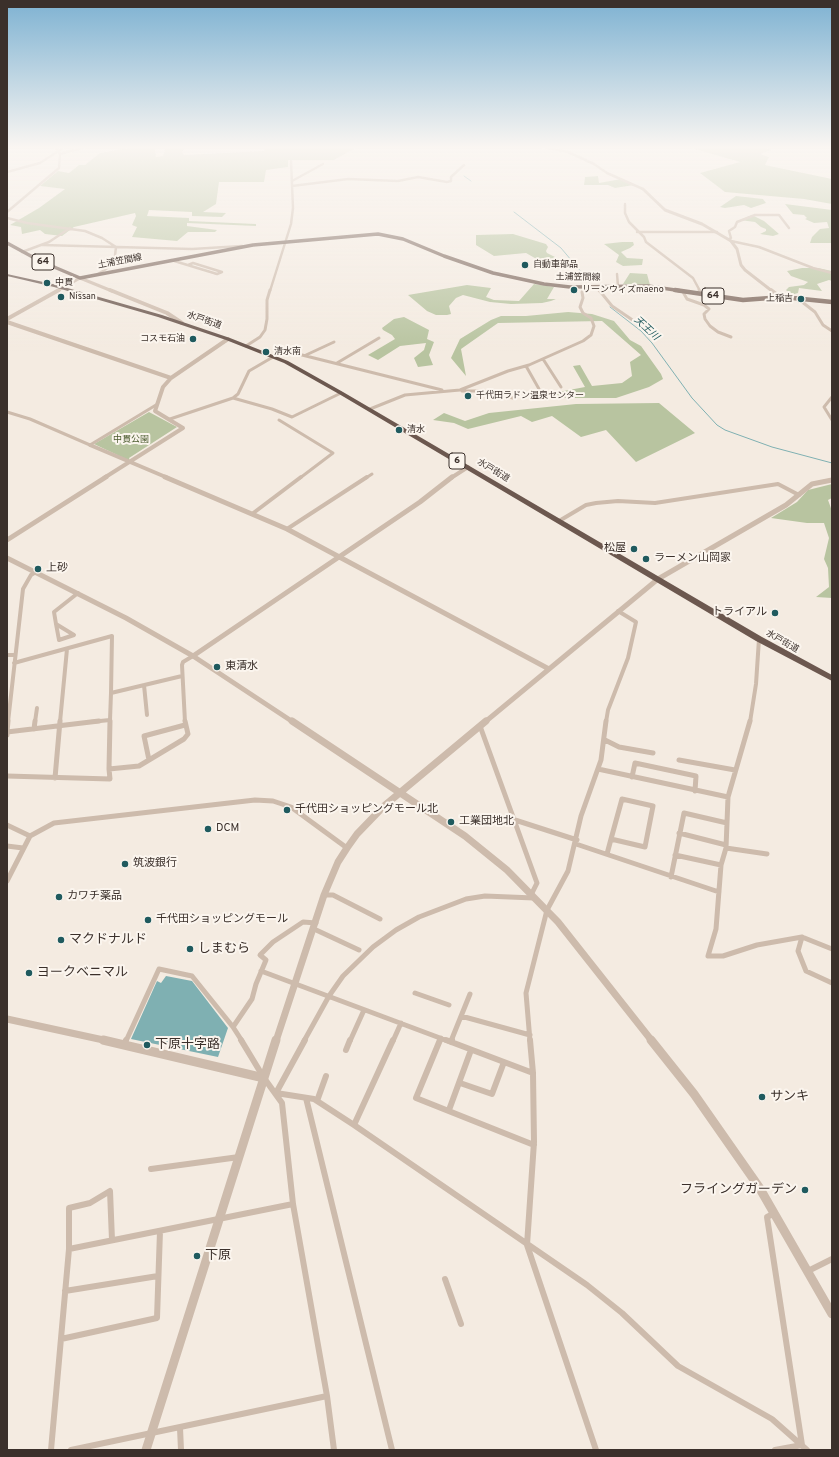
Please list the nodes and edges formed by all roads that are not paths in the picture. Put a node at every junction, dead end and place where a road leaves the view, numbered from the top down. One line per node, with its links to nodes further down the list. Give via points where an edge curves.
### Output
1 (292, 215): 10 (street)
2 (626, 215): 7 (street)
3 (678, 215): 8 (street)
4 (7, 218): 5 (street)
5 (70, 228): 12 (street); 14 (street, via 102,238)
6 (789, 228): 9 (street, via 779,215 755,215 737,222 729,231)
7 (637, 232): 8 (street); 29 (street, via 646,242 689,274)
8 (717, 232): 9 (street)
9 (730, 240): 18 (street, via 759,247 814,268); 30 (street, via 737,249 745,270)
10 (285, 242): 13 (main road, 土浦笠間線 / 64); 25 (main road, 土浦笠間線 / 64, via 383,234 503,276 552,286); 42 (street, via 267,300 264,330 260,337)
11 (7, 243): 15 (main road, 64)
12 (42, 245): 14 (street); 15 (street)
13 (242, 246): 14 (street, via 192,249); 16 (main road, 土浦笠間線 / 64)
14 (116, 247): 19 (street, via 114,264)
15 (22, 252): 23 (main road, 64)
16 (171, 260): 17 (street); 19 (main road, 土浦笠間線 / 64)
17 (188, 265): 17 (street, via 217,274 222,272 193,263)
18 (832, 272)
19 (98, 274): 23 (main road, 土浦笠間線 / 64)
20 (616, 274): 24 (street)
21 (7, 275): 27 (highway, 水戸街道 / 6)
22 (7, 278): 27 (highway, 水戸街道 / 6)
23 (80, 278): 27 (street); 36 (street, via 167,313)
24 (618, 286): 26 (main road, 土浦笠間線 / 64); 28 (main road, 土浦笠間線 / 64, via 648,286)
25 (587, 287): 26 (main road, 土浦笠間線 / 64); 44 (street, via 582,292 580,307 583,313 592,318 594,326 591,335)
26 (596, 287): 34 (street, via 612,306)
27 (62, 288): 33 (street); 36 (highway, 水戸街道 / 6)
28 (683, 292): 29 (main road, 土浦笠間線 / 64); 38 (street, via 687,299 709,309 704,314 710,326)
29 (702, 295): 30 (main road, 土浦笠間線 / 64, via 747,300)
30 (780, 297): 31 (main road, 土浦笠間線 / 64)
31 (797, 298): 32 (main road, 土浦笠間線 / 64); 37 (street, via 815,312 823,325)
32 (832, 302)
33 (7, 319)
34 (634, 321)
35 (7, 322): 47 (street)
36 (182, 323): 40 (highway, 水戸街道 / 6)
37 (832, 331)
38 (731, 337)
39 (379, 338): 45 (street)
40 (228, 339): 42 (highway, 水戸街道 / 6); 47 (street)
41 (334, 342): 45 (street, via 304,355)
42 (246, 346): 43 (highway, 水戸街道 / 6)
43 (272, 357): 52 (highway, 水戸街道 / 6); 53 (street, via 249,371 238,394)
44 (543, 359): 46 (street); 48 (street)
45 (337, 363): 51 (street)
46 (526, 366): 49 (street); 50 (street)
47 (171, 378): 56 (street, via 163,387)
48 (560, 387)
49 (539, 389)
50 (460, 390): 51 (street); 54 (street)
51 (445, 391): 57 (street, via 405,396)
52 (341, 392): 53 (street, via 292,417); 57 (highway, 水戸街道 / 6)
53 (233, 398): 59 (street)
54 (513, 398)
55 (832, 398): 61 (street, via 824,407)
56 (156, 405): 59 (street, via 155,411); 62 (street)
57 (370, 409): 64 (highway, 水戸街道 / 6)
58 (7, 412): 62 (street)
59 (170, 419): 63 (street, via 183,428)
60 (279, 420): 68 (street, via 333,453)
61 (832, 420)
62 (90, 445): 63 (street)
63 (130, 462): 68 (street); 71 (street)
64 (468, 467): 69 (highway, 水戸街道 / 6); 72 (street)
65 (372, 474): 70 (street)
66 (832, 480): 67 (street, via 812,484)
67 (799, 495): 69 (street, via 778,484 655,503 596,503 586,505); 77 (street)
68 (252, 514): 70 (street)
69 (559, 521): 77 (highway, 水戸街道 / 6)
70 (287, 529): 72 (street)
71 (7, 540)
72 (340, 557): 85 (street); 87 (street)
73 (7, 558): 74 (street)
74 (13, 561): 75 (street); 76 (street)
75 (7, 565)
76 (36, 572): 78 (street); 83 (street, via 31,575 23,589)
77 (658, 579): 79 (street); 81 (highway, 水戸街道 / 6)
78 (78, 593): 80 (street, via 54,612); 85 (street)
79 (618, 611): 87 (street); 100 (street, via 636,622 628,658 608,710)
80 (56, 624): 80 (street, via 58,640 74,635 62,627)
81 (759, 639): 89 (highway, 水戸街道 / 6); 106 (street, via 750,724)
82 (67, 649): 86 (street); 91 (street, via 112,636); 96 (street)
83 (15, 654): 84 (street); 86 (street)
84 (7, 655)
85 (193, 656): 88 (street, via 183,662); 111 (street)
86 (14, 663): 99 (street)
87 (549, 669): 97 (street)
88 (182, 676): 90 (street); 95 (street)
89 (832, 678)
90 (144, 685): 91 (street); 93 (street)
91 (111, 692): 94 (street)
92 (37, 708): 98 (street)
93 (147, 715)
94 (110, 720): 96 (street); 104 (street)
95 (185, 725): 102 (street, via 188,734 184,739); 102 (street, via 144,736)
96 (59, 726): 98 (street); 109 (street)
97 (480, 726): 111 (street); 113 (street)
98 (34, 729): 99 (street)
99 (7, 733)
100 (605, 740): 101 (street, via 619,747); 105 (street)
101 (653, 753)
102 (149, 760): 104 (street, via 139,766)
103 (679, 760): 106 (street)
104 (109, 769): 109 (street, via 110,779)
105 (598, 769): 108 (street); 119 (street)
106 (735, 770): 112 (street)
107 (7, 776): 109 (street)
108 (632, 777): 110 (street); 110 (street, via 635,763 696,776)
109 (55, 778)
110 (695, 791): 112 (street)
111 (399, 793): 123 (street, via 369,820); 132 (street, via 488,853)
112 (728, 797): 114 (street)
113 (515, 820): 119 (street); 132 (street, via 537,883)
114 (727, 823): 116 (street, via 684,813); 121 (street)
115 (7, 825): 117 (street)
116 (680, 833): 121 (street); 126 (street)
117 (30, 836): 122 (street); 123 (street, via 46,826 64,821 262,799 291,807)
118 (611, 839): 118 (street, via 622,799 653,806 645,847); 124 (street)
119 (576, 842): 124 (street); 133 (street, via 568,871)
120 (7, 846): 122 (street)
121 (726, 847): 125 (street); 127 (street)
122 (23, 848): 129 (street)
123 (347, 848): 131 (street)
124 (607, 854): 128 (street)
125 (767, 854)
126 (675, 855): 127 (street); 128 (street)
127 (721, 865): 130 (street)
128 (671, 877): 130 (street)
129 (7, 881)
130 (719, 892): 136 (street, via 716,929 708,956 723,956 757,945)
131 (324, 895): 134 (street, via 333,895); 135 (street)
132 (534, 895): 133 (street); 144 (street, via 466,899 419,917 396,930 362,957 343,976)
133 (547, 910): 151 (street, via 526,993); 171 (street, via 694,1094 738,1154)
134 (380, 919)
135 (315, 926): 138 (street); 139 (street, via 303,922 273,942 260,955 266,960); 141 (street)
136 (802, 937): 137 (street); 140 (street, via 798,951 806,971)
137 (832, 949)
138 (359, 950)
139 (261, 971): 141 (street); 150 (street, via 252,999)
140 (832, 983)
141 (296, 985): 144 (street); 160 (street)
142 (415, 993): 145 (street)
143 (470, 994): 147 (street)
144 (329, 996): 146 (street); 162 (street)
145 (449, 1005)
146 (364, 1010): 149 (street); 155 (street)
147 (461, 1016): 151 (street); 153 (street)
148 (7, 1019): 154 (street)
149 (401, 1023): 152 (street); 166 (street)
150 (233, 1027): 154 (street, via 192,976 159,969); 160 (street)
151 (530, 1036): 158 (street)
152 (441, 1038): 153 (street); 165 (street, via 416,1098)
153 (451, 1042): 156 (street)
154 (124, 1045): 160 (street)
155 (346, 1050)
156 (472, 1050): 157 (street); 161 (street)
157 (504, 1062): 158 (street); 161 (street, via 492,1094)
158 (533, 1073): 167 (street)
159 (326, 1076): 164 (street)
160 (264, 1078): 162 (street); 168 (street)
161 (460, 1083): 165 (street)
162 (276, 1093): 163 (street); 170 (street, via 282,1103)
163 (306, 1098): 164 (street); 194 (street)
164 (317, 1101): 166 (street)
165 (449, 1110): 167 (street)
166 (354, 1125): 175 (street)
167 (534, 1145): 175 (street)
168 (239, 1157): 169 (street); 172 (street)
169 (151, 1169)
170 (293, 1204): 172 (street); 185 (street)
171 (775, 1213): 178 (street); 188 (street, via 767,1217)
172 (220, 1218): 173 (street); 187 (street)
173 (160, 1231): 174 (street); 179 (street)
174 (112, 1240): 176 (street); 176 (street, via 110,1190 90,1203 69,1208)
175 (527, 1245): 188 (street, via 587,1285 622,1313 678,1366 772,1419); 195 (street)
176 (68, 1249): 181 (street)
177 (832, 1259): 178 (street)
178 (808, 1271): 182 (street)
179 (158, 1276): 181 (street); 184 (street, via 157,1318)
180 (445, 1279): 183 (street)
181 (65, 1291): 184 (street)
182 (832, 1314)
183 (461, 1324)
184 (61, 1339): 189 (street)
185 (327, 1396): 186 (street); 193 (street)
186 (180, 1428): 187 (street); 192 (street)
187 (152, 1433): 190 (street); 191 (street)
188 (805, 1448): 196 (street)
189 (51, 1450)
190 (71, 1450)
191 (146, 1450)
192 (181, 1450)
193 (334, 1450)
194 (392, 1450)
195 (596, 1450)
196 (775, 1450)

